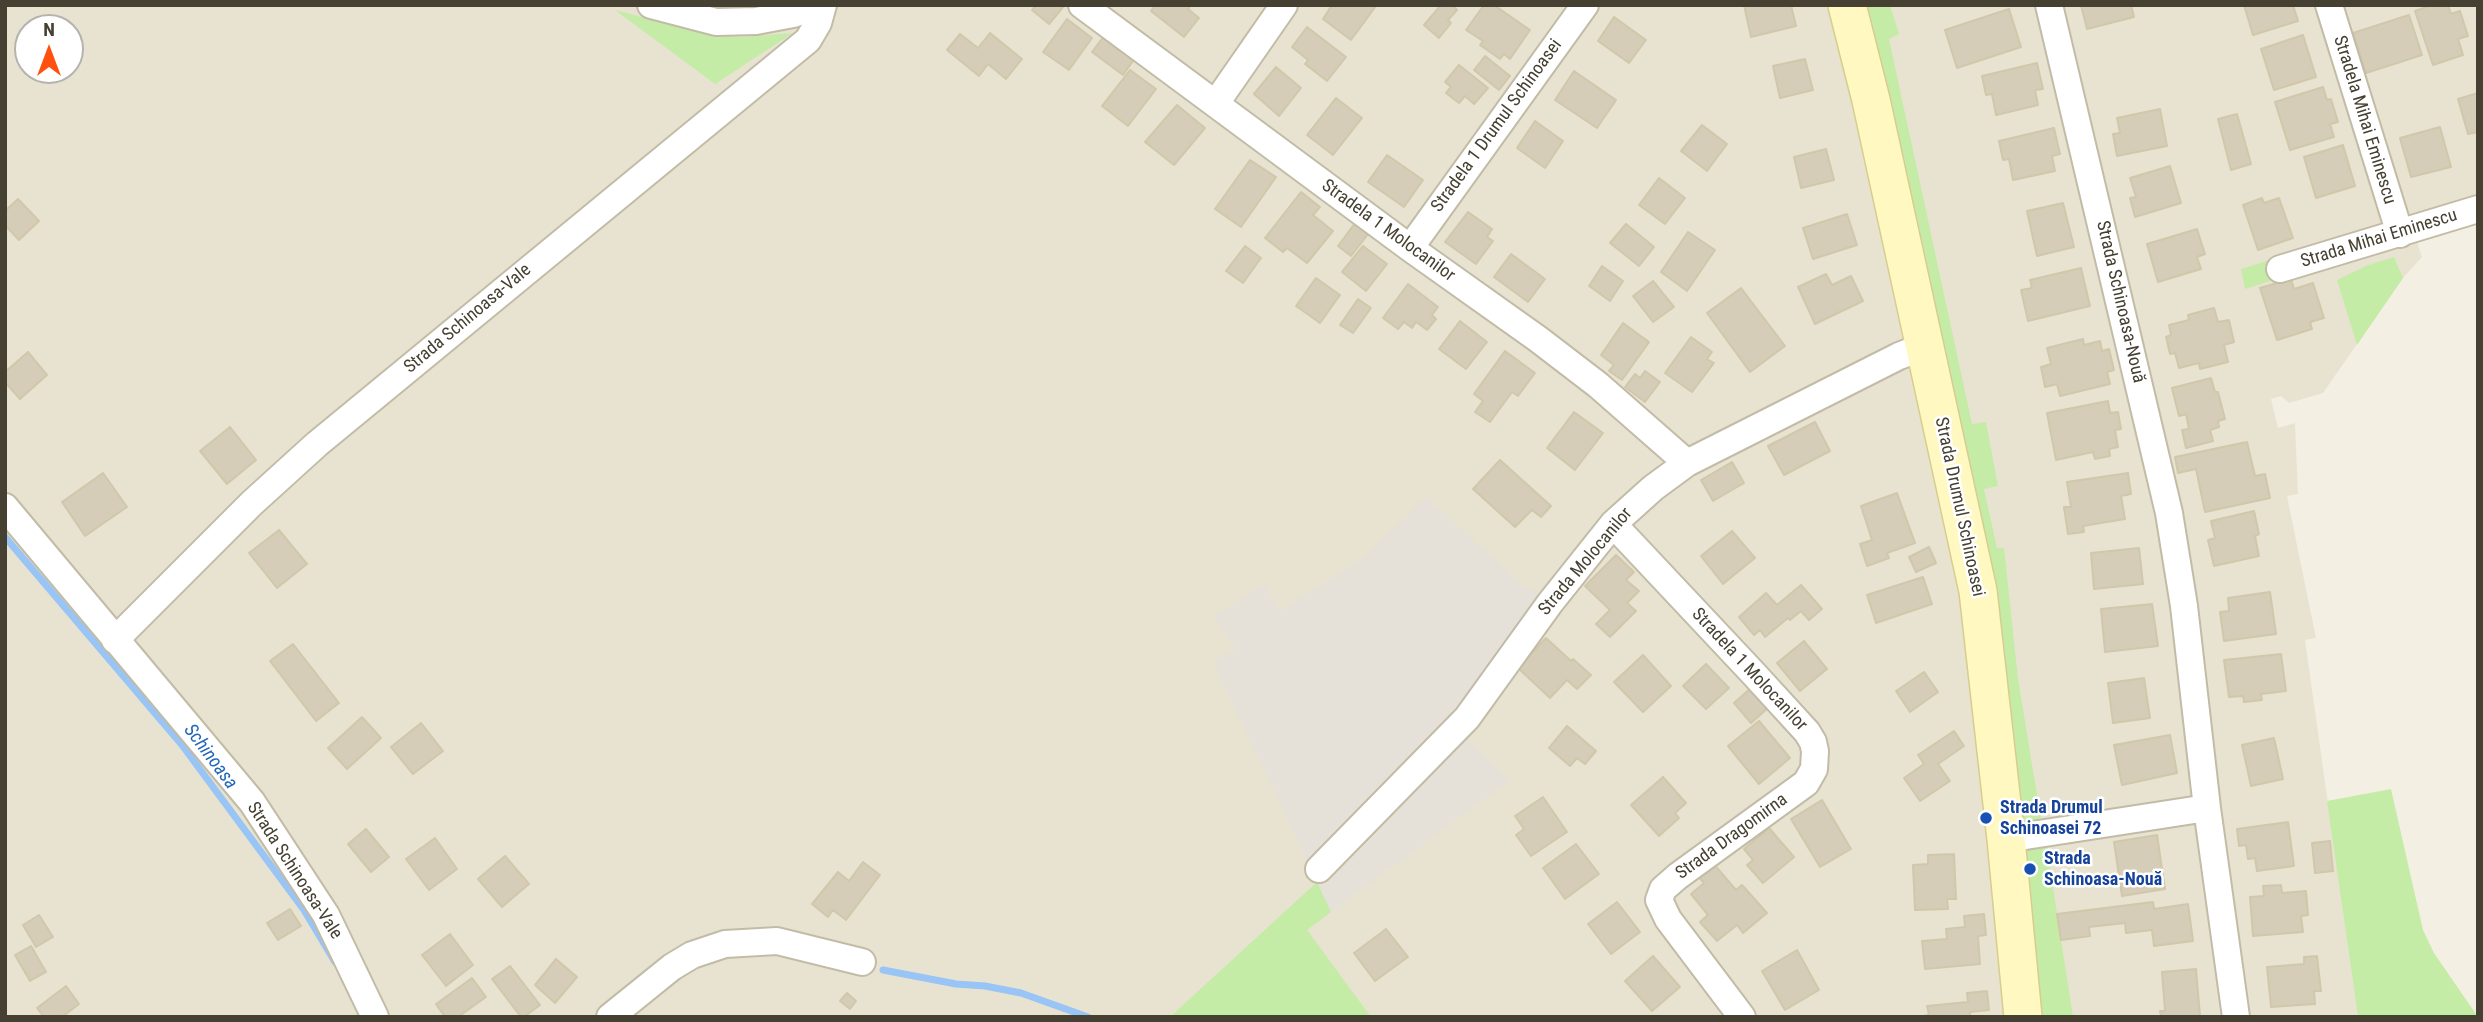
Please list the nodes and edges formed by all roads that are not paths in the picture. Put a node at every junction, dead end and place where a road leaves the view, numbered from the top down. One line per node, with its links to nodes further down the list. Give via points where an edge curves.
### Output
1 (651, 5): 2 (street, via 716,22 756,21)
2 (817, 5)
3 (823, 5): 19 (street, Strada Schinoasa-Vale, via 808,40 317,444)
4 (1083, 5): 10 (street, Stradela 1 Molocanilor)
5 (1284, 5): 10 (street)
6 (1585, 5): 13 (street, Stradela 1 Drumul Schinoasei)
7 (1847, 5): 15 (street, Strada Drumul Schinoasei)
8 (2049, 5): 21 (street, Strada Schinoasa-Nouă, via 2169,513)
9 (2329, 5): 12 (street, Stradela Mihai Eminescu)
10 (1216, 103): 13 (street, Stradela 1 Molocanilor)
11 (2478, 209): 12 (street, Strada Mihai Eminescu)
12 (2400, 234): 14 (street, Strada Mihai Eminescu)
13 (1410, 248): 16 (street, Stradela 1 Molocanilor, via 1598,385)
14 (2280, 270)
15 (1925, 346): 16 (street, Strada Molocanilor); 22 (street, Strada Drumul Schinoasei, via 1978,591)
16 (1687, 463): 18 (street, Strada Molocanilor)
17 (5, 507): 19 (street, Strada Schinoasa-Vale)
18 (1614, 524): 20 (street, Stradela 1 Molocanilor, via 1807,732); 23 (street, Strada Molocanilor, via 1467,718)
19 (115, 639): 25 (street, Strada Schinoasa-Vale, via 251,802 326,915)
20 (1815, 761): 27 (street, Strada Dragomirna, via 1806,783 1678,876 1663,889 1659,900 1668,919)
21 (2207, 808): 22 (street); 29 (street, Strada Schinoasa-Nouă)
22 (2006, 839): 28 (street, Strada Drumul Schinoasei)
23 (1319, 869)
24 (862, 962): 26 (street, via 777,941 725,944 672,967)
25 (375, 1017)
26 (610, 1017)
27 (1742, 1017)
28 (2023, 1017)
29 (2236, 1017)

